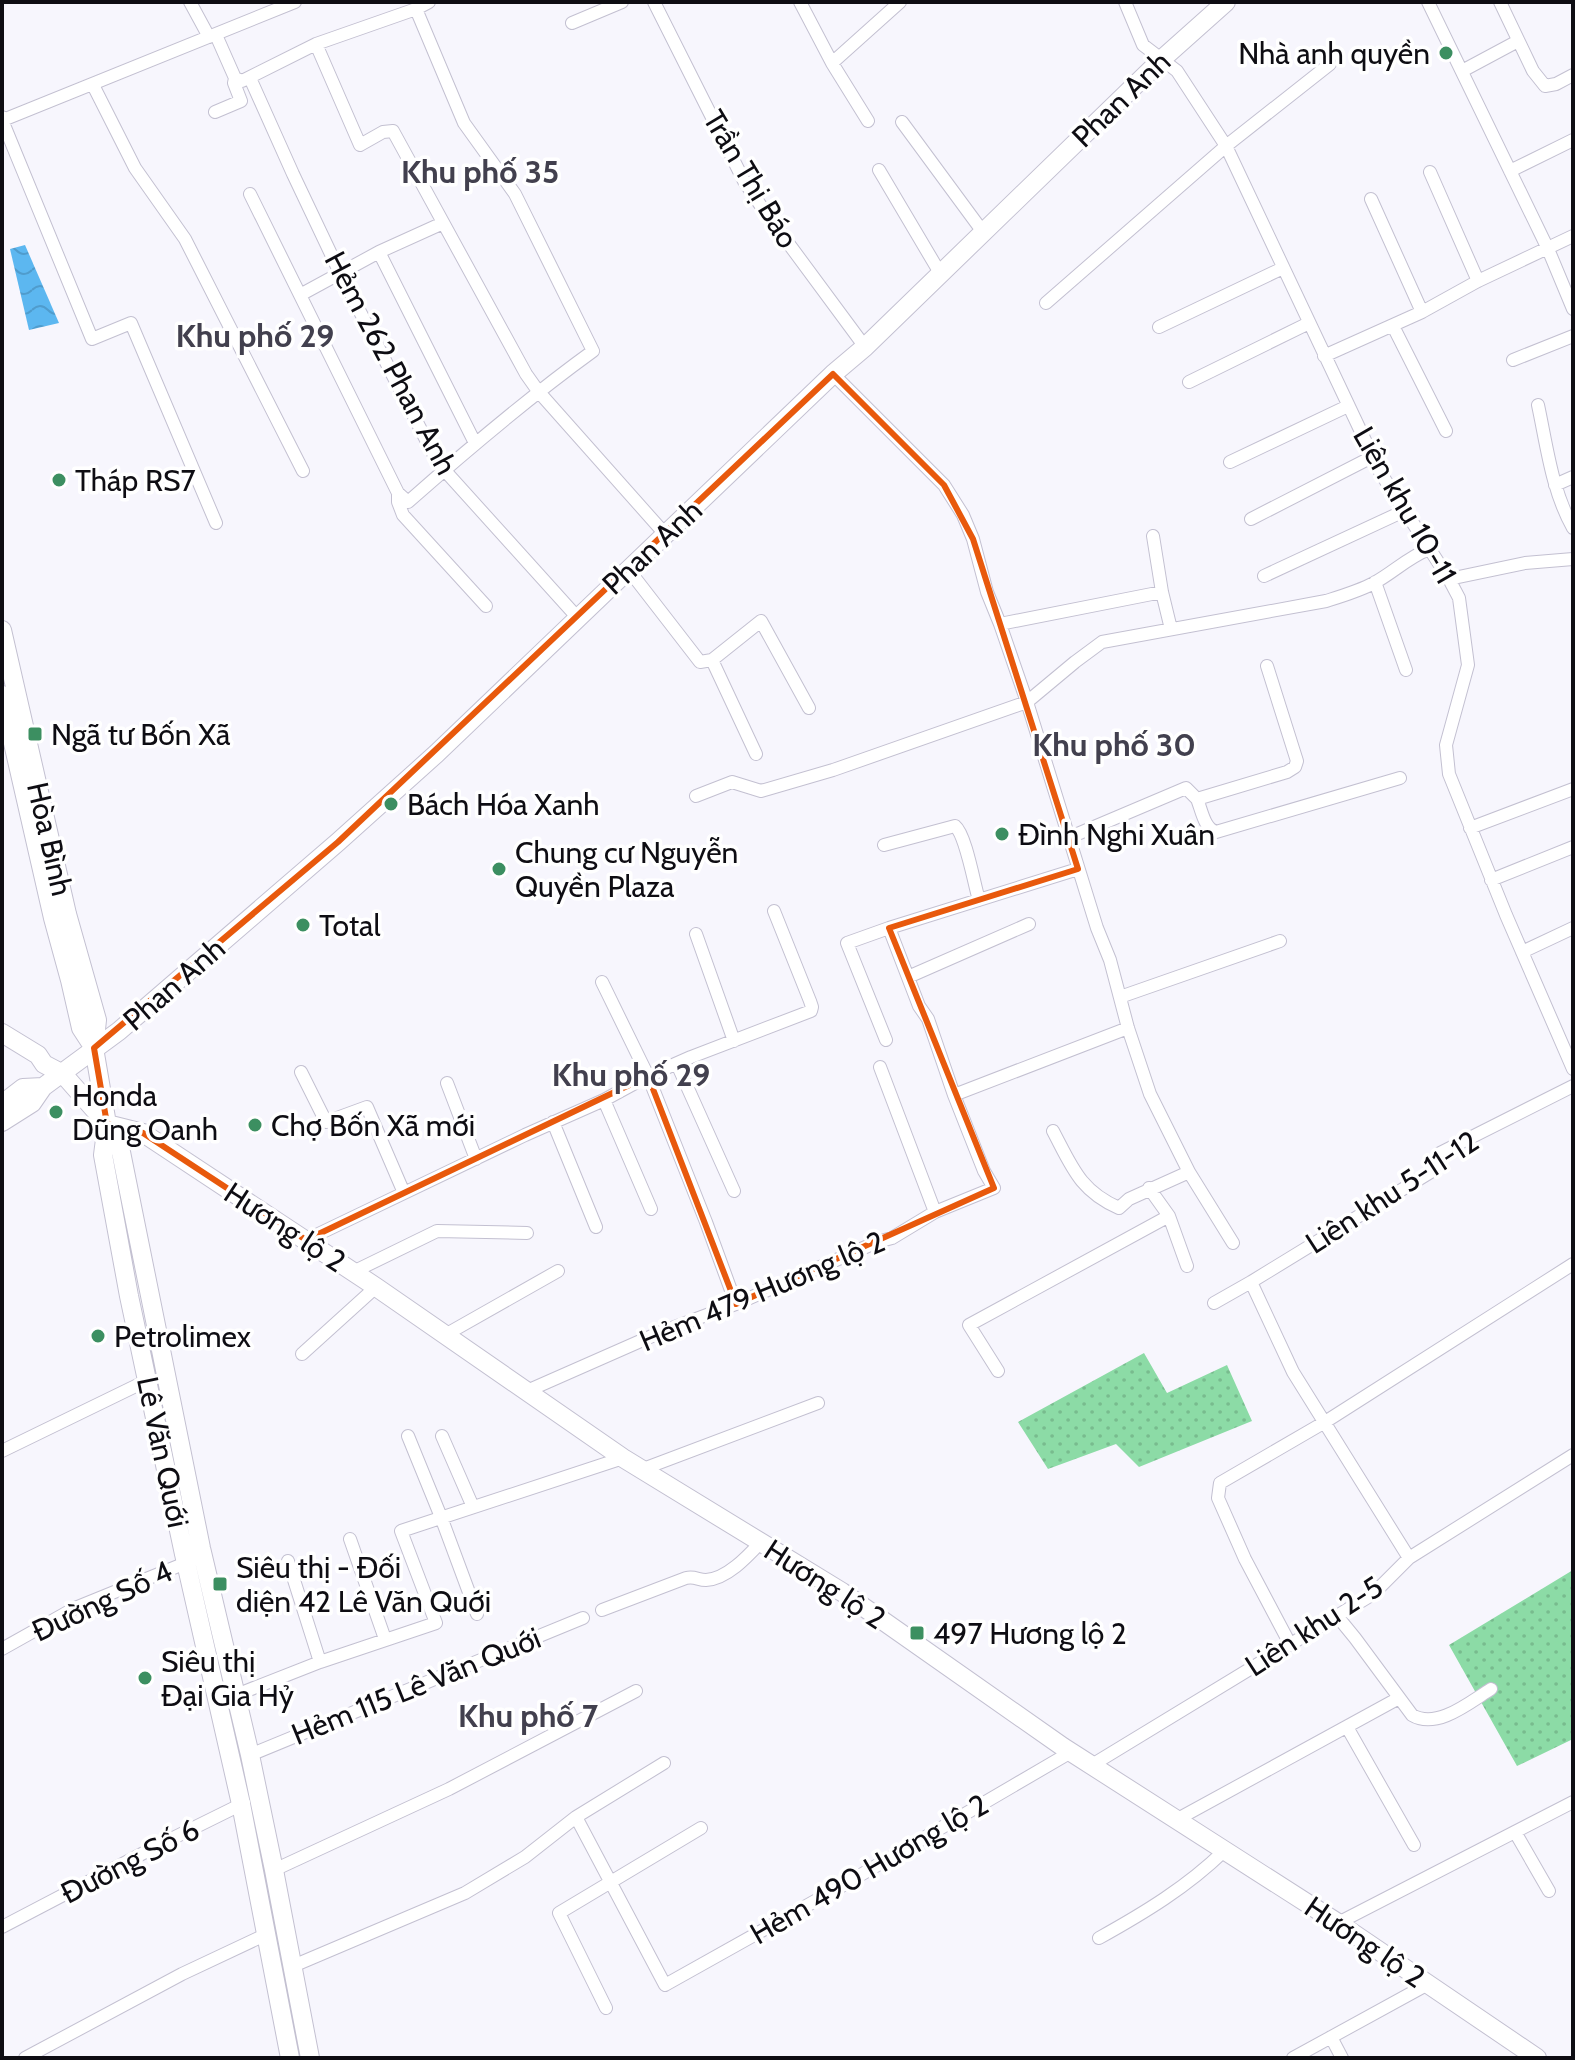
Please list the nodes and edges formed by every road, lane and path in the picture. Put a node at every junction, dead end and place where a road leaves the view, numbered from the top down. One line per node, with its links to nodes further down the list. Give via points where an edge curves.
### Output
1 (190, 2): 14 (street)
2 (295, 2): 14 (street)
3 (429, 2): 12 (street)
4 (622, 2): 13 (street)
5 (654, 2): 53 (street, Trần Thị Báo, via 744,181)
6 (800, 2): 18 (street)
7 (900, 2): 18 (street)
8 (1125, 2): 17 (street, Liên khu 10-11, via 1143,45)
9 (1226, 2): 17 (main road, Phan Anh)
10 (1428, 2): 20 (street)
11 (1500, 2): 15 (street)
12 (416, 9): 16 (street); 58 (street, via 464,123 515,194 593,351)
13 (572, 23)
14 (212, 36): 22 (street); 24 (street)
15 (1518, 41): 20 (street); 21 (street, via 1545,86)
16 (316, 44): 23 (street); 36 (street, via 360,145 393,131)
17 (1161, 60): 30 (street, Liên khu 10-11, via 1177,71); 37 (main road, Phan Anh)
18 (832, 63): 27 (street)
19 (1330, 64): 30 (street)
20 (1462, 71): 32 (street)
21 (1573, 75)
22 (235, 78): 23 (street); 25 (street, via 241,101)
23 (250, 78): 42 (street, Hẻm 262 Phan Anh)
24 (93, 85): 26 (street); 65 (street, via 135,168 185,239)
25 (215, 112)
26 (2, 119): 72 (street, via 92,339 131,323)
27 (868, 121)
28 (902, 122): 37 (street)
29 (1573, 140): 32 (street)
30 (1226, 146): 41 (street, Liên khu 10-11); 46 (street)
31 (879, 170): 43 (street)
32 (1510, 171): 39 (street)
33 (1430, 172): 44 (street)
34 (250, 194): 45 (street)
35 (1371, 199): 48 (street)
36 (443, 223): 40 (street); 58 (street)
37 (983, 232): 43 (main road, Phan Anh)
38 (1573, 236): 39 (street)
39 (1548, 249): 44 (street); 47 (street)
40 (379, 252): 42 (street); 62 (street)
41 (1283, 268): 49 (street, Liên khu 10-11); 51 (street)
42 (340, 273): 45 (street); 66 (street, Hẻm 262 Phan Anh)
43 (940, 273): 53 (main road, Phan Anh)
44 (1478, 281): 48 (street)
45 (300, 295): 69 (street)
46 (1046, 303)
47 (1573, 309)
48 (1422, 312): 50 (street)
49 (1309, 323): 54 (street, Liên khu 10-11); 57 (street)
50 (1393, 326): 54 (street); 61 (street)
51 (1159, 327)
52 (1573, 336): 55 (street)
53 (865, 347): 56 (main road, Phan Anh)
54 (1324, 356): 60 (street, Liên khu 10-11)
55 (1513, 360)
56 (833, 374): 74 (main road, Phan Anh); 85 (street, via 944,485 973,539)
57 (1189, 382)
58 (538, 391): 62 (street); 74 (street)
59 (1538, 405): 68 (street)
60 (1348, 406): 63 (street, Liên khu 10-11); 64 (street)
61 (1446, 431)
62 (475, 443): 66 (street)
63 (1372, 457): 70 (street, Liên khu 10-11); 71 (street)
64 (1230, 462)
65 (303, 471)
66 (443, 471): 69 (street, via 408,502); 84 (street, Hẻm 262 Phan Anh)
67 (1573, 477): 68 (street)
68 (1555, 485): 73 (street)
69 (398, 493): 83 (street, via 403,515)
70 (1404, 511): 76 (street, Liên khu 10-11); 79 (street)
71 (1251, 519)
72 (216, 523)
73 (1573, 528)
74 (665, 534): 78 (main road, Phan Anh)
75 (1153, 536): 82 (street)
76 (1429, 549): 80 (street, Liên khu 10-11); 81 (street)
77 (1573, 559): 80 (street)
78 (628, 569): 84 (main road, Phan Anh); 88 (street, via 700,662)
79 (1264, 576)
80 (1449, 579): 99 (street, Liên khu 10-11, via 1459,598 1468,665 1446,745 1449,774)
81 (1375, 582): 86 (street, via 1326,601); 90 (street)
82 (1162, 592): 85 (street); 86 (street)
83 (486, 606)
84 (577, 617): 121 (main road, Phan Anh, via 319,859)
85 (1000, 624): 92 (street)
86 (1171, 629): 92 (street, via 1102,642)
87 (2, 630): 121 (main road, Hòa Bình, via 67,914 97,1020)
88 (712, 660): 93 (street, via 761,621); 94 (street)
89 (1267, 666): 98 (street, via 1295,767)
90 (1406, 670)
91 (2, 695): 121 (main road, Hòa Bình, via 81,1028)
92 (1027, 702): 97 (street, via 761,791 732,782); 100 (street)
93 (809, 708)
94 (756, 754)
95 (1400, 778): 98 (street, via 1216,832 1207,826)
96 (1573, 789): 99 (street)
97 (696, 796)
98 (1197, 799): 100 (street, via 1186,788)
99 (1470, 828): 104 (street, Liên khu 10-11)
100 (1068, 838): 103 (street)
101 (884, 845): 105 (street, via 957,827)
102 (1573, 847): 104 (street)
103 (1078, 869): 105 (street); 115 (street)
104 (1491, 880): 112 (street, Liên khu 10-11)
105 (979, 900): 108 (street)
106 (774, 911): 119 (street, via 812,1007)
107 (1029, 924): 113 (street)
108 (889, 928): 113 (street); 118 (street, via 847,943)
109 (1573, 928): 112 (street)
110 (696, 934): 119 (street)
111 (1280, 941): 115 (street)
112 (1522, 952): 125 (street, Liên khu 10-11)
113 (908, 977): 132 (street)
114 (602, 982): 128 (street)
115 (1120, 997): 116 (street)
116 (1128, 1028): 132 (street); 140 (street, via 1150,1094)
117 (2, 1033): 122 (main road)
118 (886, 1040)
119 (734, 1041): 123 (street)
120 (2, 1047): 122 (main road, via 32,1066)
121 (94, 1048): 127 (main road, Phan Anh); 137 (main road, Hòa Bình)
122 (44, 1064): 127 (main road)
123 (677, 1064): 128 (street); 142 (street)
124 (880, 1067): 145 (street)
125 (1573, 1069)
126 (301, 1072): 143 (street, via 326,1122 367,1107)
127 (63, 1074): 131 (main road, Phan Anh); 137 (main road)
128 (648, 1076): 133 (street); 158 (street)
129 (447, 1083): 139 (street)
130 (1573, 1086): 155 (street, Liên khu 5-11-12, via 1440,1153 1434,1170)
131 (43, 1087): 134 (main road, via 23,1088); 135 (main road, via 32,1103)
132 (954, 1095): 145 (street, Hẻm 479 Hương lộ 2, via 994,1188)
133 (604, 1100): 136 (street); 144 (street)
134 (2, 1104)
135 (2, 1122)
136 (553, 1122): 139 (street); 147 (street)
137 (107, 1124): 149 (main road, Hương lộ 2, via 143,1133); 162 (main road, Lê Văn Quới, via 103,1155); 177 (main road, Lê Văn Quới, via 121,1152)
138 (1053, 1131): 141 (street, via 1078,1178 1105,1202 1119,1208)
139 (476, 1159): 143 (street)
140 (1189, 1172): 141 (street); 150 (street)
141 (1149, 1188): 146 (street)
142 (734, 1191)
143 (404, 1193): 149 (street)
144 (651, 1209)
145 (935, 1212): 158 (street, Hẻm 479 Hương lộ 2, via 892,1238)
146 (1169, 1216): 152 (street); 161 (street, via 969,1325)
147 (596, 1227)
148 (527, 1233): 154 (street, via 437,1231)
149 (306, 1240): 154 (main road, Hương lộ 2)
150 (1233, 1243)
151 (1573, 1264): 165 (street)
152 (1187, 1266)
153 (558, 1271): 159 (street)
154 (353, 1272): 156 (main road, Hương lộ 2)
155 (1251, 1282): 157 (street, Liên khu 5-11-12); 165 (street, via 1293,1372)
156 (376, 1287): 159 (main road, Hương lộ 2); 160 (street)
157 (1214, 1303)
158 (736, 1304): 163 (street, Hẻm 479 Hương lộ 2)
159 (445, 1335): 163 (main road, Hương lộ 2)
160 (302, 1354)
161 (998, 1371)
162 (148, 1380): 168 (street); 177 (main road, Lê Văn Quới)
163 (527, 1391): 170 (main road, Hương lộ 2)
164 (818, 1403): 171 (street)
165 (1325, 1422): 176 (street); 184 (street, via 1220,1483 1218,1498)
166 (408, 1436): 173 (street)
167 (442, 1436): 172 (street)
168 (2, 1451)
169 (1573, 1455): 176 (street, Liên khu 2-5)
170 (623, 1458): 171 (main road, Hương lộ 2); 172 (street)
171 (643, 1469): 175 (main road, Hương lộ 2)
172 (473, 1507): 173 (street)
173 (441, 1517): 180 (street); 183 (street, via 401,1531 436,1623)
174 (350, 1539): 183 (street)
175 (761, 1542): 179 (street, via 743,1562 720,1575 686,1578); 192 (main road, Hương lộ 2, via 842,1592)
176 (1409, 1558): 181 (street, Liên khu 2-5, via 1373,1594)
177 (195, 1559): 185 (street, Đường Số 4, via 75,1608); 189 (main road, Lê Văn Quới); 196 (main road, Lê Văn Quới)
178 (288, 1561): 186 (street)
179 (602, 1610)
180 (477, 1614)
181 (1337, 1616): 184 (street, Liên khu 2-5); 190 (street)
182 (583, 1618): 193 (street, Hẻm 115 Lê Văn Quới)
183 (385, 1639): 186 (street)
184 (1290, 1644): 195 (street, Liên khu 2-5)
185 (2, 1649)
186 (320, 1662): 189 (street)
187 (1491, 1689): 190 (street, via 1431,1720 1412,1715)
188 (636, 1691): 204 (street, via 449,1789)
189 (236, 1695): 193 (main road, Lê Văn Quới)
190 (1399, 1698): 191 (street)
191 (1347, 1727): 199 (street); 202 (street)
192 (1071, 1752): 195 (main road, Hương lộ 2); 205 (street, Hẻm 490 Hương lộ 2, via 665,1985)
193 (250, 1755): 196 (main road, Lê Văn Quới)
194 (664, 1763): 198 (street)
195 (1092, 1765): 199 (main road, Hương lộ 2)
196 (250, 1800): 204 (main road, Lê Văn Quới); 208 (street, Đường Số 6); 209 (main road, Lê Văn Quới)
197 (1573, 1802): 201 (street)
198 (576, 1817): 205 (street); 211 (street, via 525,1857 465,1893)
199 (1176, 1820): 203 (main road, Hương lộ 2)
200 (701, 1828): 205 (street)
201 (1515, 1832): 206 (street); 207 (street)
202 (1414, 1845)
203 (1224, 1851): 207 (main road, Hương lộ 2); 210 (street, via 1160,1903)
204 (274, 1870): 211 (main road, Lê Văn Quới)
205 (610, 1883): 213 (street, via 559,1913)
206 (1549, 1891)
207 (1338, 1923): 212 (main road, Hương lộ 2)
208 (2, 1927)
209 (267, 1934): 216 (main road, Lê Văn Quới); 217 (street)
210 (1099, 1938)
211 (293, 1966): 215 (main road, Lê Văn Quới)
212 (1428, 1984): 214 (street); 220 (main road, Hương lộ 2)
213 (606, 2008)
214 (1331, 2037): 218 (street); 219 (street)
215 (309, 2051): 216 (street)
216 (287, 2057)
217 (25, 2058)
218 (1293, 2058)
219 (1342, 2058)
220 (1537, 2058)

